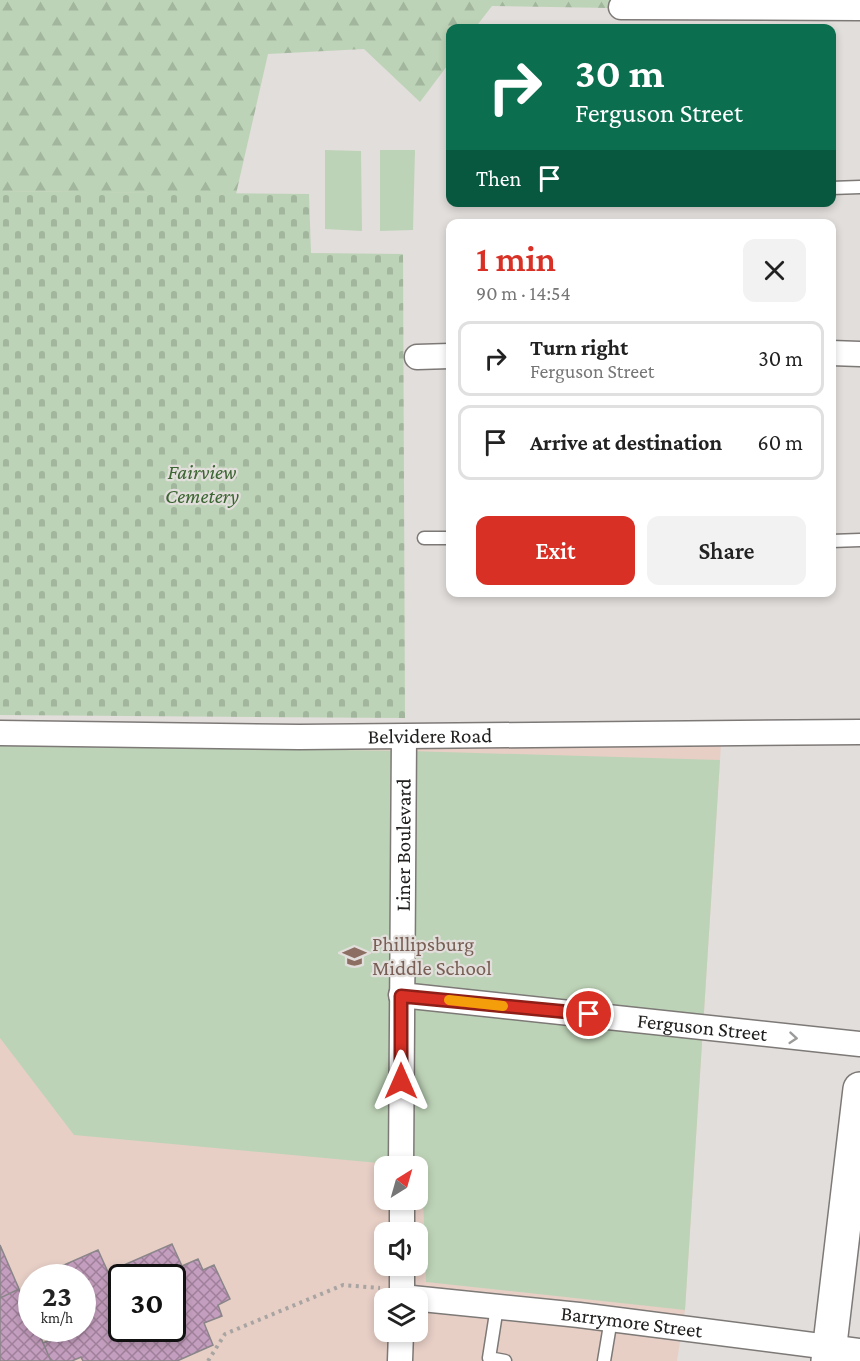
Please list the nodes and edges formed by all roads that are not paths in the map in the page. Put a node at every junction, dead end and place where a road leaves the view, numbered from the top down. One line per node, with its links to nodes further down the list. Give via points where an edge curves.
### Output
1 (621, 7): 2 (street)
2 (860, 8)
3 (860, 187): 4 (lane)
4 (836, 188)
5 (836, 353): 6 (street)
6 (860, 354)
7 (446, 356): 8 (street)
8 (417, 357)
9 (424, 538): 10 (lane)
10 (446, 538)
11 (860, 540): 12 (lane)
12 (836, 541)
13 (860, 732): 15 (street, Belvidere Road)
14 (0, 733): 15 (street, Belvidere Road)
15 (404, 737): 16 (street, Liner Boulevard)
16 (401, 996): 17 (street, Ferguson Street, one-way to 17); 19 (street, Liner Boulevard)
17 (860, 1044)
18 (860, 1089): 24 (main road)
19 (401, 1156)
20 (428, 1300): 21 (street, Barrymore Street)
21 (497, 1307): 22 (street, Barrymore Street); 25 (lane)
22 (611, 1319): 24 (street, Barrymore Street); 28 (lane)
23 (401, 1342): 26 (street)
24 (840, 1353)
25 (484, 1359): 27 (lane)
26 (400, 1361)
27 (505, 1361)
28 (604, 1361)

